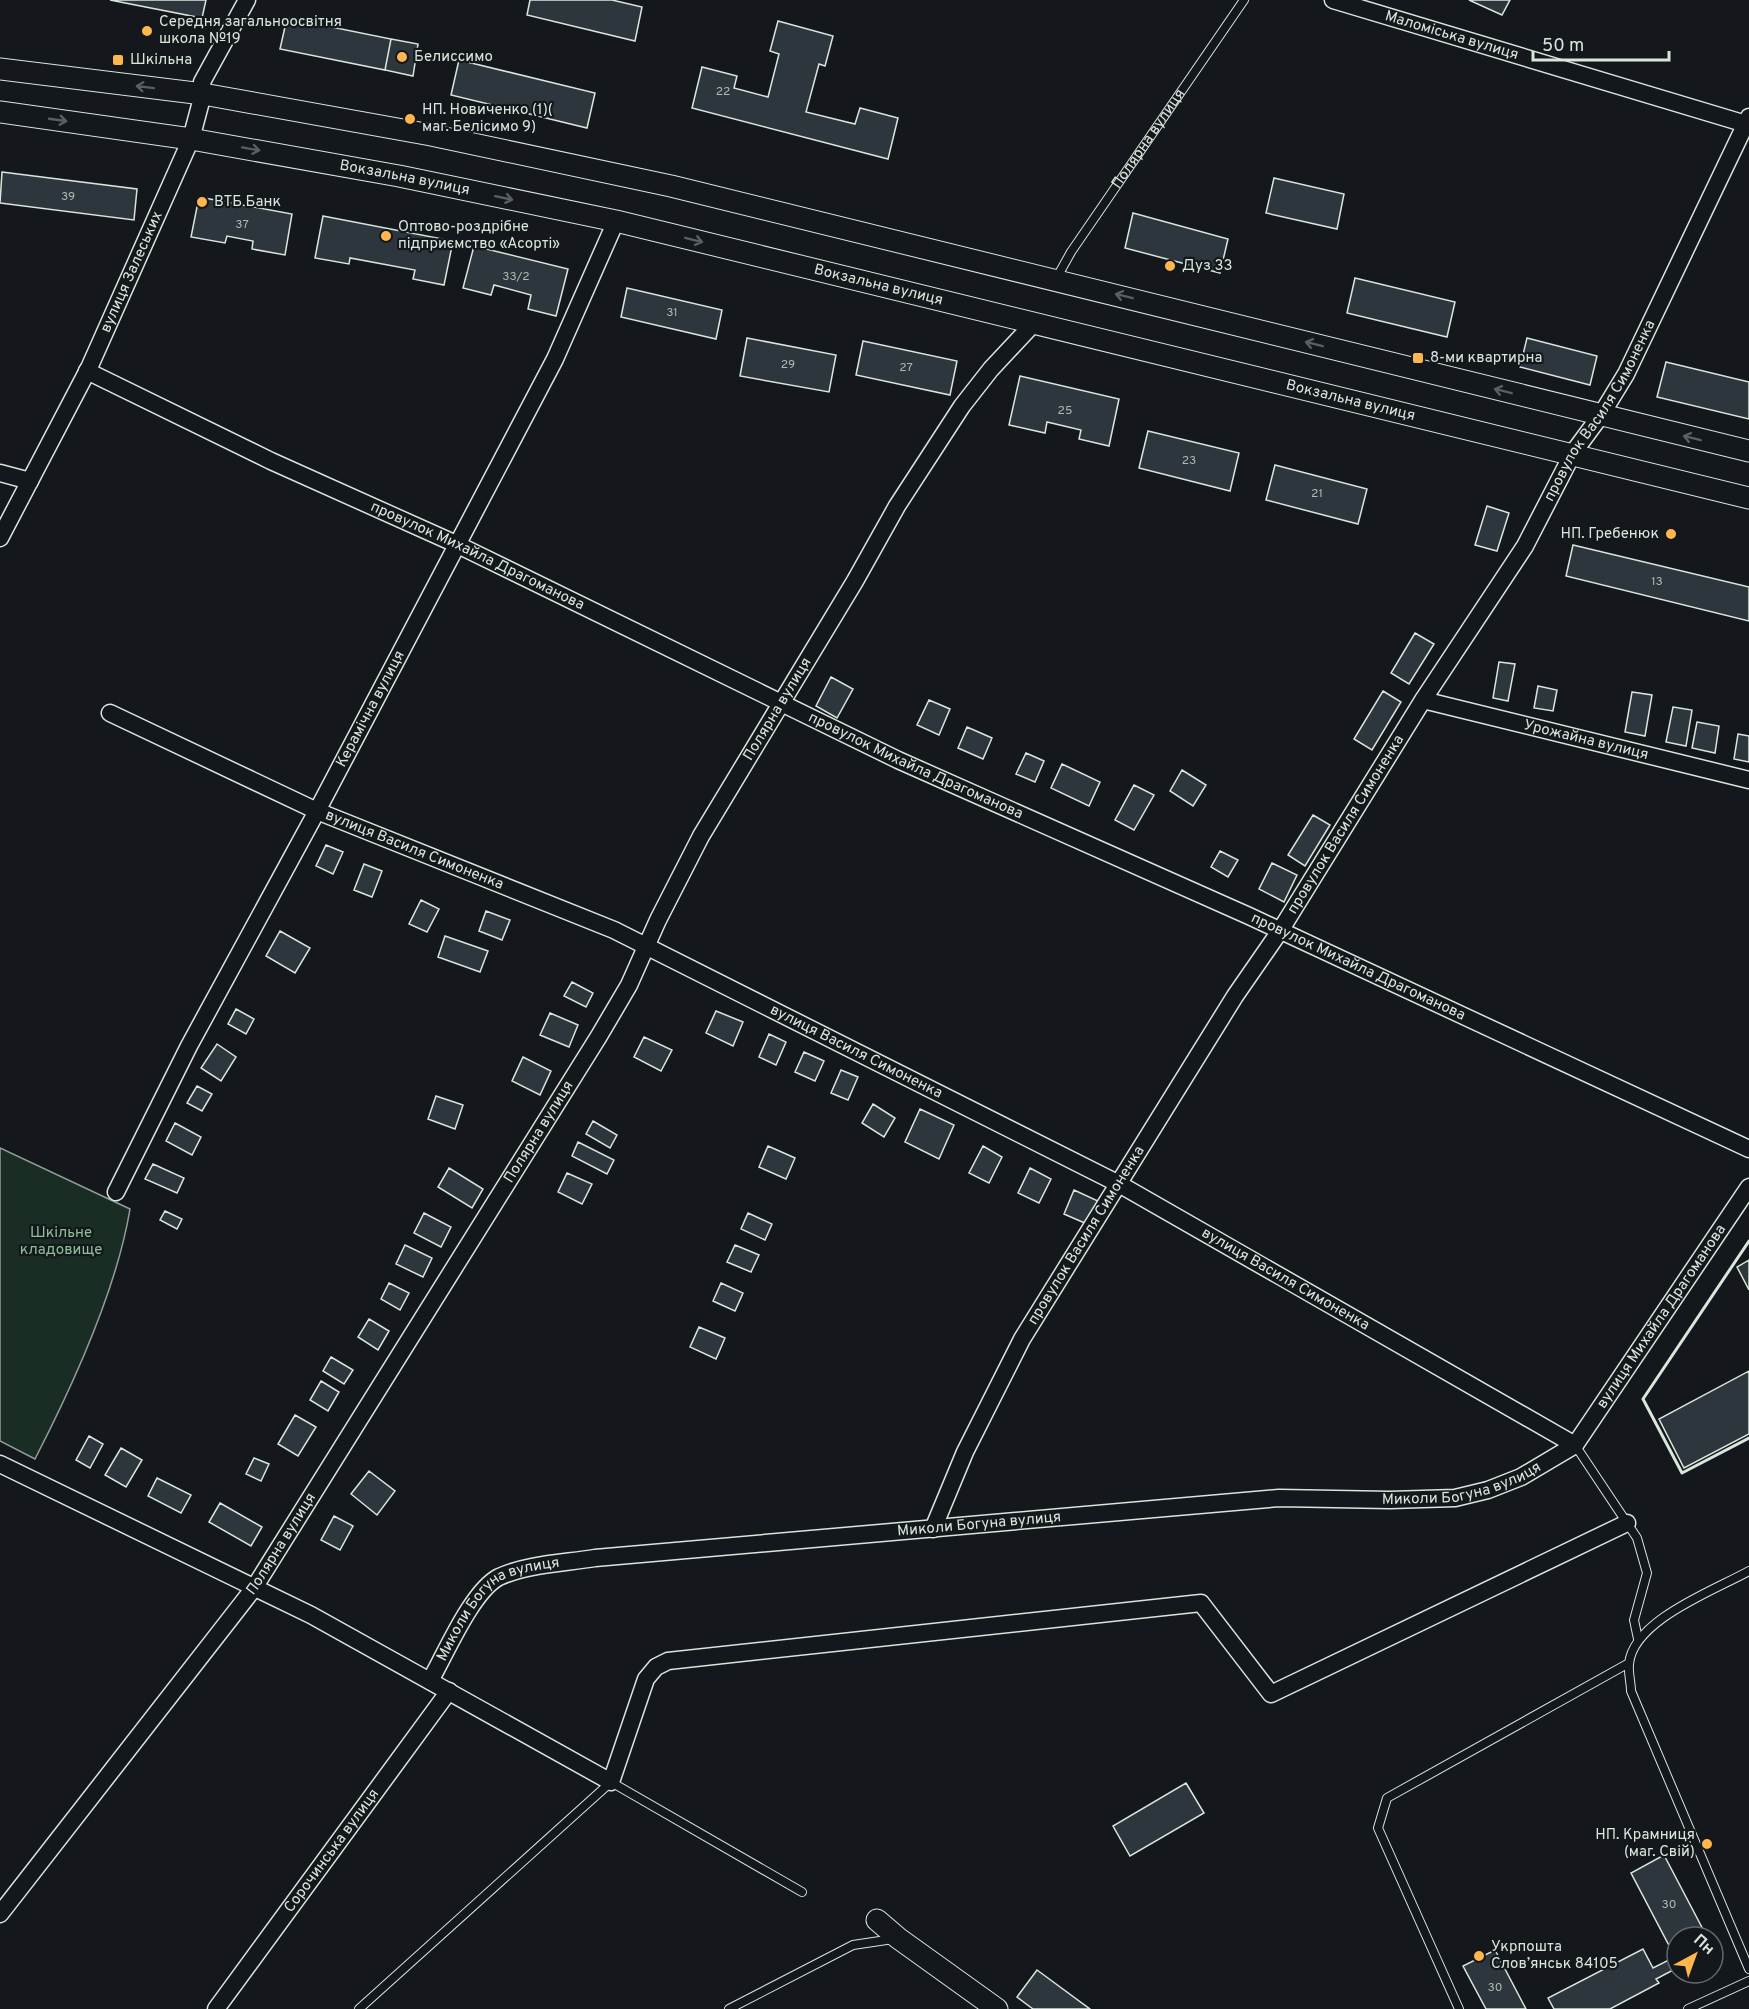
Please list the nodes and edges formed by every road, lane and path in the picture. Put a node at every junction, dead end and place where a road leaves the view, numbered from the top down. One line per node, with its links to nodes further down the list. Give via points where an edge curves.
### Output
1 (247, 0): 5 (street, вулиця Залеських, via 202,82)
2 (1244, 0): 10 (lane, Полярна вулиця)
3 (1333, 0): 7 (street, Маломіська вулиця)
4 (0, 69): 5 (street, one-way to 4)
5 (203, 94): 8 (street, вулиця Залеських); 10 (street, via 431,135 671,186)
6 (0, 112): 8 (street, Вокзальна вулиця, one-way to 8)
7 (1747, 120): 13 (street, провулок Василя Симоненка, via 1626,374)
8 (191, 139): 9 (street, Вокзальна вулиця, one-way to 9); 12 (street, вулиця Залеських)
9 (616, 220): 11 (street, Вокзальна вулиця, one-way to 11); 20 (street, Керамічна вулиця, via 555,359)
10 (1056, 279): 13 (street, one-way to 10)
11 (1034, 323): 15 (street, Вокзальна вулиця); 22 (street, Полярна вулиця, via 991,369 948,425)
12 (87, 371): 17 (street, вулиця Залеських); 20 (street, провулок Михайла Драгоманова, via 271,461)
13 (1601, 415): 14 (street, one-way to 13); 15 (street, провулок Василя Симоненка)
14 (1749, 451)
15 (1573, 453): 18 (street, Вокзальна вулиця); 21 (street, провулок Василя Симоненка, via 1525,546)
16 (0, 473): 17 (street)
17 (30, 481): 19 (street, вулиця Залеських)
18 (1749, 498)
19 (0, 538)
20 (456, 544): 22 (street, провулок Михайла Драгоманова); 25 (street, Керамічна вулиця)
21 (1423, 700): 24 (street, Урожайна вулиця); 26 (street, провулок Василя Симоненка)
22 (780, 702): 26 (street, провулок Михайла Драгоманова, via 898,760); 27 (street, Полярна вулиця, via 701,836)
23 (110, 713): 25 (street, вулиця Василя Симоненка)
24 (1749, 780)
25 (317, 811): 27 (street, вулиця Василя Симоненка, via 604,926); 31 (street, Керамічна вулиця, via 189,1046)
26 (1280, 931): 28 (street, провулок Михайла Драгоманова); 29 (street, провулок Василя Симоненка, via 1234,996)
27 (647, 948): 29 (street, вулиця Василя Симоненка); 37 (street, Полярна вулиця, via 599,1036)
28 (1749, 1149)
29 (1119, 1184): 32 (street, вулиця Василя Симоненка); 35 (street, провулок Василя Симоненка, via 1022,1339 965,1452)
30 (1749, 1187): 32 (street, вулиця Михайла Драгоманова)
31 (116, 1192)
32 (1575, 1445): 34 (lane); 35 (street, Миколи Богуна вулиця, via 1521,1477 1488,1491 1455,1498 1279,1498)
33 (0, 1464): 37 (street, Миколи Богуна вулиця)
34 (1627, 1523): 38 (lane, via 1637,1538 1647,1573 1634,1620); 42 (street, via 1271,1694 1201,1603 668,1661 646,1679)
35 (933, 1529): 40 (street, Миколи Богуна вулиця, via 595,1558 515,1571 488,1585 471,1607)
36 (1749, 1571): 38 (lane, via 1656,1622)
37 (254, 1588): 40 (street, Миколи Богуна вулиця); 44 (street, Полярна вулиця)
38 (1638, 1639): 39 (lane)
39 (1629, 1663): 47 (lane, via 1631,1691); 53 (lane, via 1387,1798 1378,1827)
40 (430, 1681): 41 (street, Миколи Богуна вулиця)
41 (449, 1691): 42 (street, Миколи Богуна вулиця); 49 (street, Сорочинська вулиця)
42 (611, 1782): 43 (lane); 50 (lane)
43 (802, 1892)
44 (0, 1914)
45 (877, 1920): 46 (street)
46 (898, 1938): 51 (lane, via 853,1945); 52 (street)
47 (1749, 1969)
48 (1749, 1981): 54 (lane)
49 (216, 2009)
50 (360, 2009)
51 (729, 2009)
52 (997, 2009)
53 (1459, 2009)
54 (1688, 2009)

